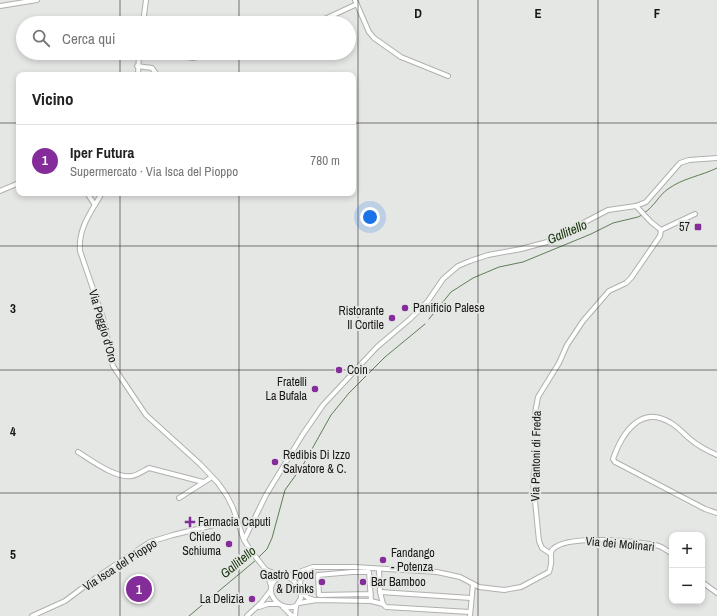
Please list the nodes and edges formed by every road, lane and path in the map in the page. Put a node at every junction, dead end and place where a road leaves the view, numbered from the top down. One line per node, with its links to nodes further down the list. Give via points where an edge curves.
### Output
1 (37, 0): 4 (street)
2 (146, 0): 5 (street)
3 (356, 2): 6 (street); 11 (street, via 374,38 401,57)
4 (0, 6)
5 (144, 16)
6 (329, 16)
7 (138, 60): 8 (street)
8 (137, 66): 9 (street); 10 (street, via 152,68)
9 (138, 72)
10 (155, 72)
11 (448, 76)
12 (717, 158): 18 (street, via 680,163 646,202)
13 (16, 184): 14 (street)
14 (0, 191)
15 (89, 196): 17 (street)
16 (100, 196): 17 (street, Via Poggio d'Oro)
17 (95, 205): 23 (street, Via Poggio d'Oro, via 85,222 80,251 103,318 114,366 146,414)
18 (637, 207): 20 (street); 28 (street, via 608,210 547,242 488,255 458,266 443,279 428,301 377,347 323,405 266,495)
19 (695, 214): 20 (street)
20 (662, 230): 30 (street, Via Pantoni di Freda, via 626,283 609,291 583,321 538,397 533,481 539,541 542,548)
21 (78, 452): 24 (street, via 119,475 134,476 149,468)
22 (717, 455): 26 (street, via 671,423 652,417 631,426 613,459)
23 (212, 477): 24 (street); 27 (street, Via Poggio d'Oro, via 227,496)
24 (203, 482): 25 (street)
25 (180, 498)
26 (717, 513)
27 (237, 522): 28 (street, Via Poggio d'Oro); 52 (street, Via Isca del Pioppo, via 222,523 150,542 65,601)
28 (244, 540): 34 (street, Via Poggio d'Oro)
29 (669, 552): 30 (street, Via dei Molinari, via 650,544 576,540 557,546 552,549)
30 (551, 554): 37 (street, via 552,564 549,572 521,587 504,590)
31 (307, 569): 32 (street); 36 (street); 40 (street, via 301,578)
32 (352, 569): 33 (street); 43 (street, via 369,572); 43 (street, via 318,575 319,595)
33 (379, 569): 37 (street, via 437,572); 41 (street)
34 (266, 570): 35 (street); 39 (street, Via Poggio d'Oro)
35 (282, 576): 36 (street); 39 (street, via 275,580)
36 (288, 576): 40 (street)
37 (473, 584): 44 (street)
38 (705, 584): 42 (street)
39 (271, 588): 48 (street); 50 (street)
40 (300, 590): 45 (street, via 308,598); 49 (street, via 301,598)
41 (380, 592): 44 (street); 47 (street)
42 (717, 593)
43 (371, 594): 46 (street)
44 (471, 598): 51 (street)
45 (317, 600): 46 (street); 49 (street)
46 (371, 601): 47 (street)
47 (383, 604): 51 (street, via 386,607)
48 (281, 605): 49 (street, via 289,608); 50 (street, via 268,604); 54 (street)
49 (297, 605): 55 (street)
50 (256, 608): 53 (street)
51 (470, 614)
52 (32, 616)
53 (247, 616)
54 (292, 616)
55 (295, 616)

